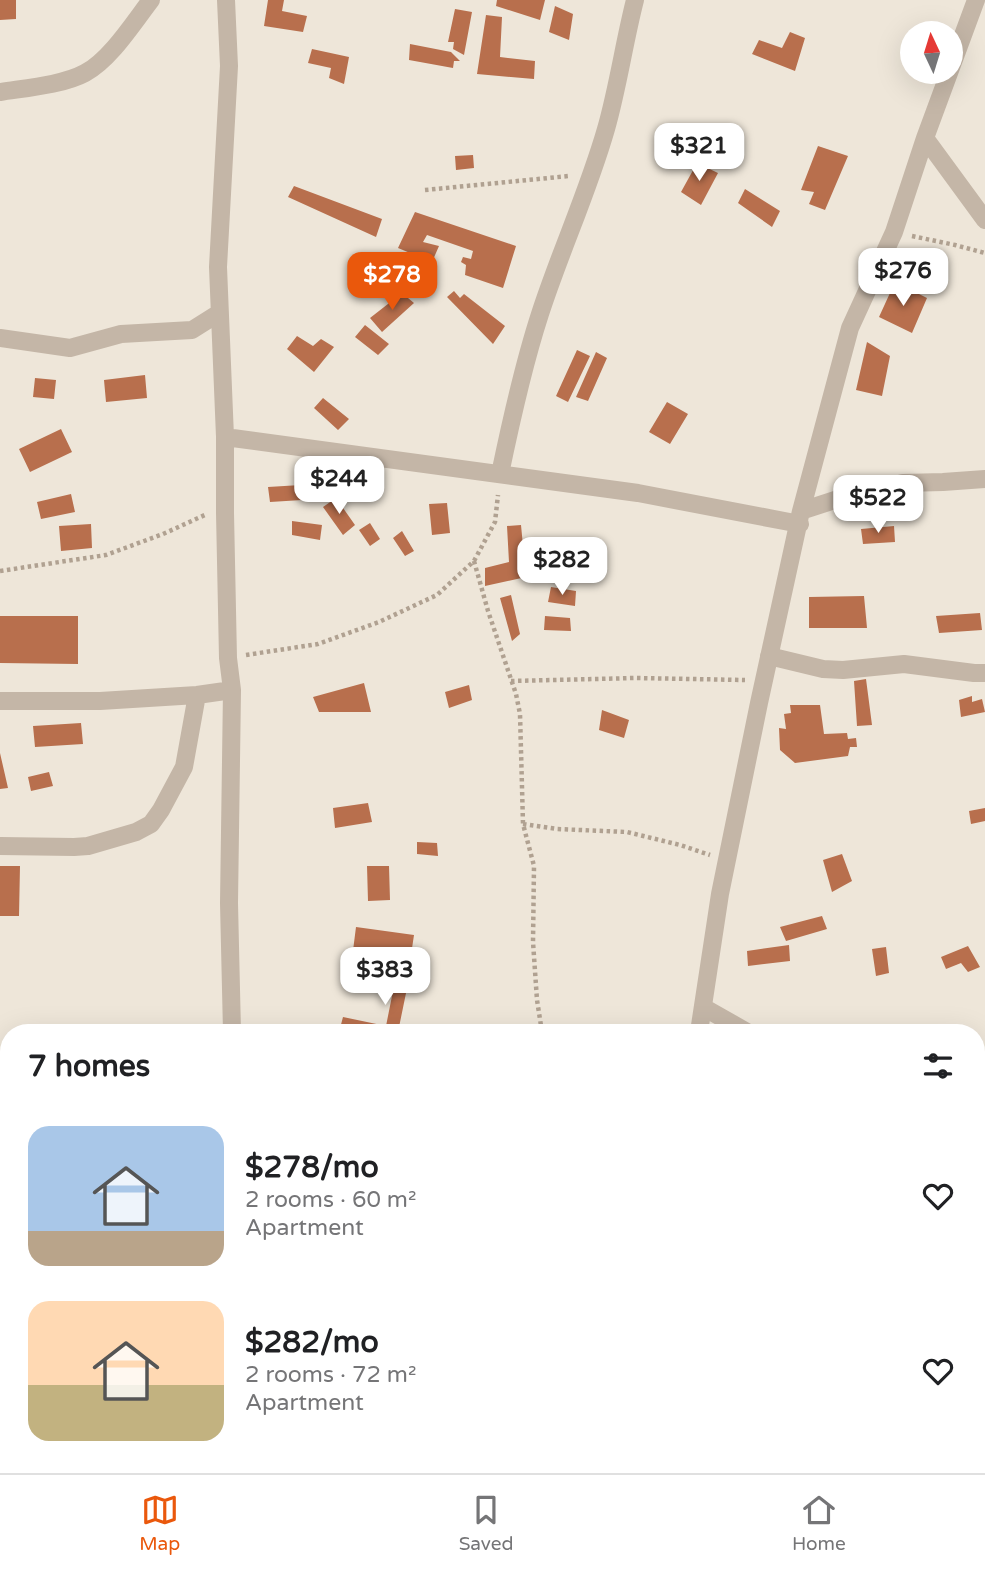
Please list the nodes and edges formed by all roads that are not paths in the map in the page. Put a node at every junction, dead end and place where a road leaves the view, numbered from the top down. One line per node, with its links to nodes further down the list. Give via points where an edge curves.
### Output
1 (151, 0): 5 (street, via 89,71 47,85)
2 (226, 0): 8 (street, via 229,66)
3 (635, 0): 11 (street, via 611,108 539,317)
4 (976, 0): 6 (street)
5 (0, 92)
6 (925, 138): 7 (street); 13 (street, via 894,232 850,328)
7 (985, 220)
8 (219, 313): 9 (street, via 192,330 121,334 70,348); 10 (street)
9 (0, 338)
10 (225, 437): 11 (street); 16 (street)
11 (500, 474): 13 (street)
12 (985, 479): 13 (street, via 903,483 847,496)
13 (801, 517): 14 (street)
14 (769, 656): 15 (street, via 823,669 918,664); 20 (street)
15 (985, 673)
16 (232, 690): 17 (street); 21 (street)
17 (197, 695): 18 (street); 19 (street, via 184,767 151,824 88,846)
18 (0, 701)
19 (0, 846)
20 (702, 1007): 22 (street); 23 (street)
21 (232, 1024)
22 (700, 1024)
23 (733, 1024)

